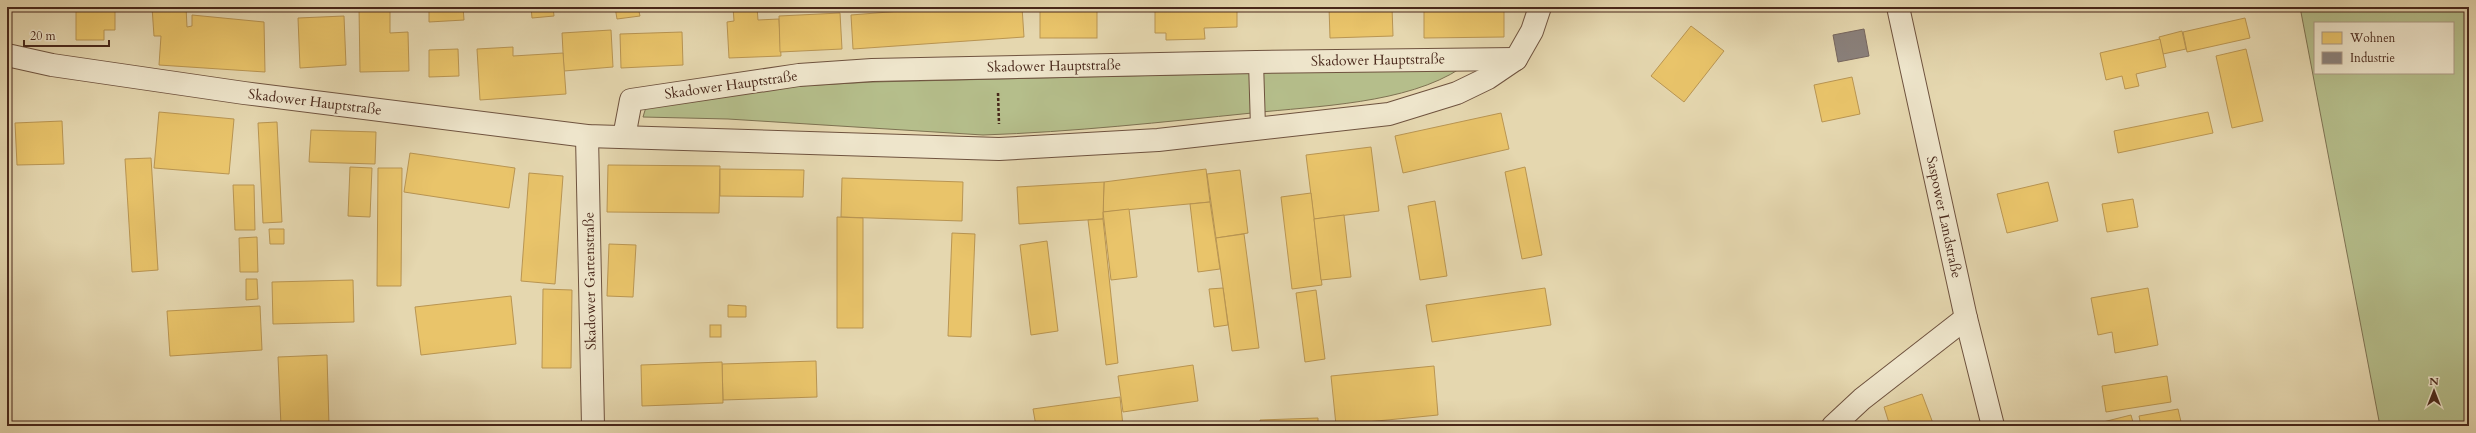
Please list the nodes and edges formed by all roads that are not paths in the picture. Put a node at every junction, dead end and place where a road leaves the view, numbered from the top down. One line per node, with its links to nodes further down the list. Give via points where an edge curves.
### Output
1 (1540, 7): 4 (street, Skadower Hauptstraße, via 1532,31)
2 (1898, 7): 9 (street, Saspower Landstraße)
3 (7, 55): 7 (street, Skadower Hauptstraße, via 244,93)
4 (1516, 59): 5 (street, Skadower Hauptstraße); 6 (street, Skadower Hauptstraße, via 1488,78 1457,93 1389,114)
5 (1256, 62): 6 (lane); 8 (street, Skadower Hauptstraße, via 872,70 799,75 630,100)
6 (1258, 127): 8 (street, Skadower Hauptstraße, via 1158,140 999,149)
7 (587, 136): 8 (street, Skadower Hauptstraße); 10 (street, Skadower Gartenstraße)
8 (624, 137)
9 (1966, 318): 11 (street, via 1862,399); 12 (street, Saspower Landstraße)
10 (593, 426)
11 (1834, 426)
12 (1993, 426)

